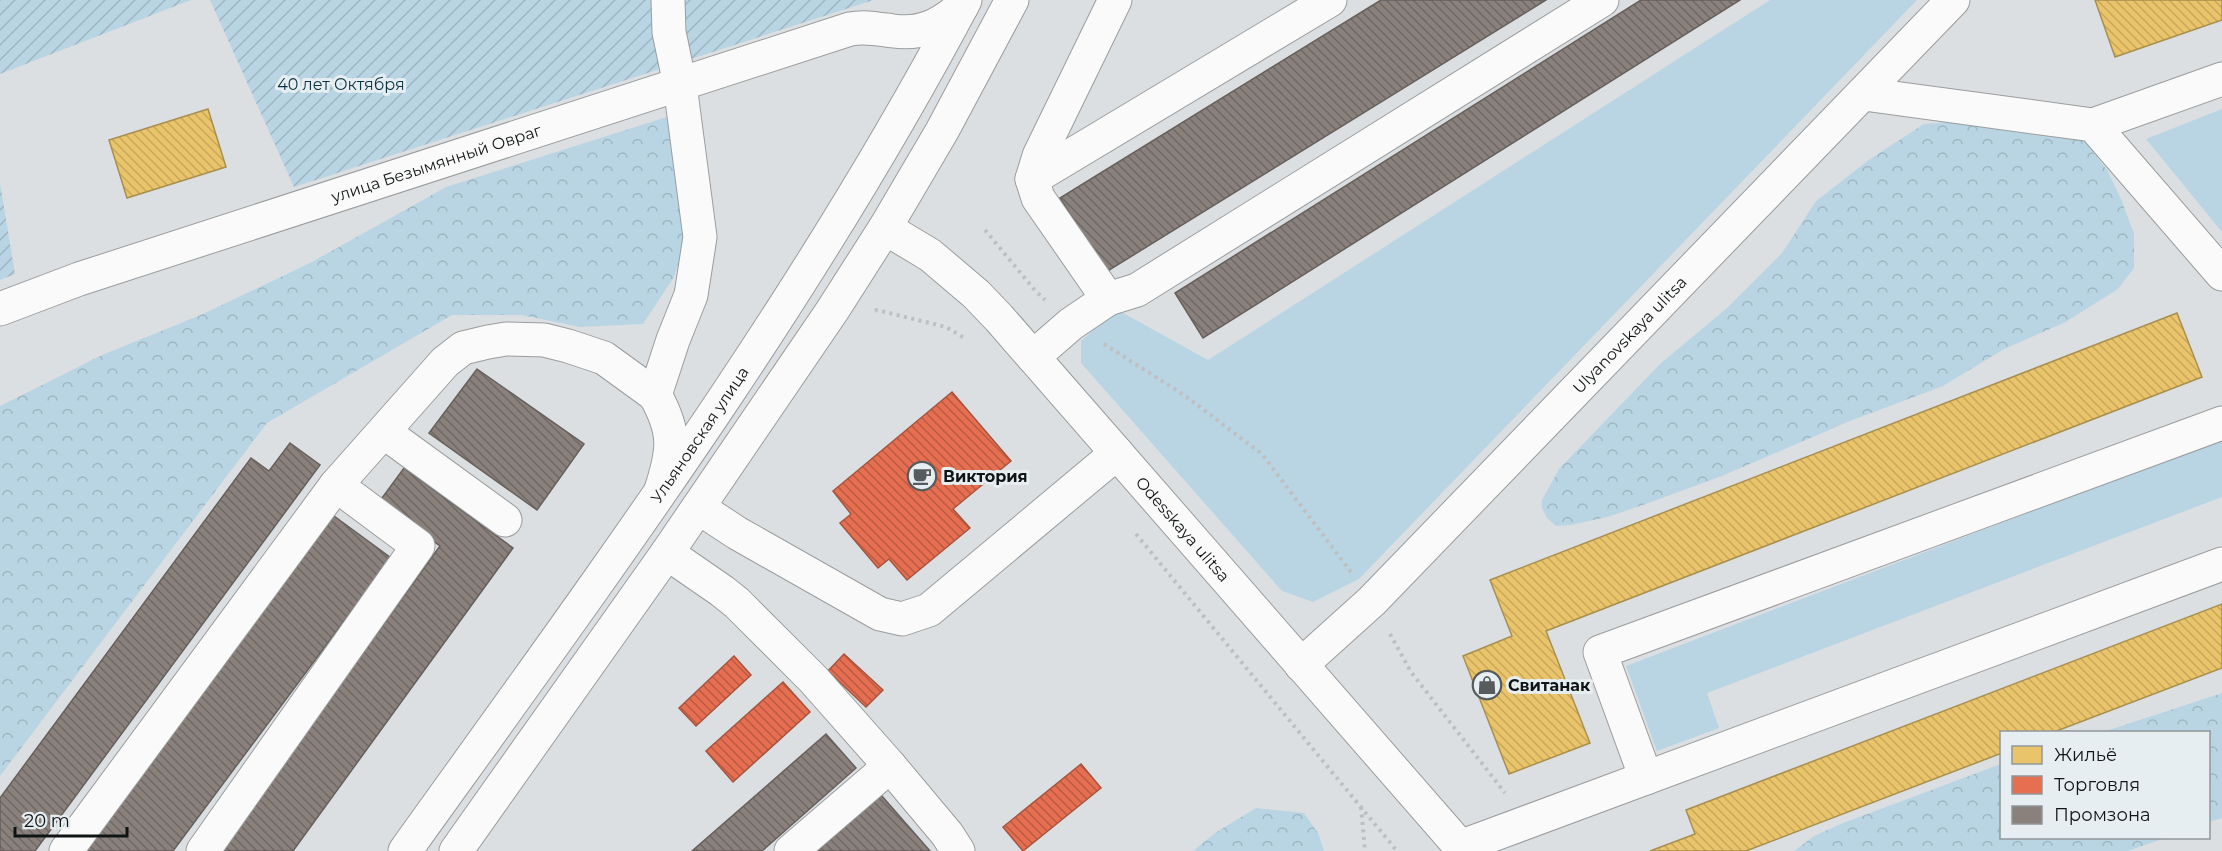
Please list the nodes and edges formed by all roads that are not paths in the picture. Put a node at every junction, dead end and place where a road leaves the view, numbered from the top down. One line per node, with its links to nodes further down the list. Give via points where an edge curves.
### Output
1 (668, 0): 10 (main road, via 669,32)
2 (1012, 0): 16 (main road)
3 (1115, 0): 14 (main road, via 1043,147)
4 (1330, 0): 14 (main road)
5 (1602, 0): 18 (main road, via 1137,290)
6 (1953, 0): 11 (main road, Ulyanovskaya ulitsa)
7 (963, 3): 8 (main road, улица Безымянный Овраг, via 942,22 920,31); 12 (main road, Ульяновская улица)
8 (876, 28): 10 (main road, улица Безымянный Овраг, via 850,29); 12 (main road, via 896,40 911,58 915,75)
9 (2222, 79): 13 (main road)
10 (680, 85): 19 (main road, улица Безымянный Овраг, via 80,279); 21 (main road, via 700,237 691,296 673,340)
11 (1864, 94): 13 (main road); 32 (main road, Ulyanovskaya ulitsa, via 1372,601)
12 (912, 96): 15 (main road, Ульяновская улица)
13 (2093, 125): 17 (main road)
14 (1032, 179): 18 (main road, via 1038,198)
15 (848, 206): 16 (main road, Odesskaya ulitsa); 22 (main road, Ульяновская улица)
16 (885, 228): 20 (main road, Odesskaya ulitsa, via 952,272); 28 (main road)
17 (2222, 274)
18 (1108, 300): 20 (main road)
19 (0, 309)
20 (1032, 357): 25 (main road, Odesskaya ulitsa)
21 (660, 404): 22 (main road, via 677,424 685,427 702,424); 24 (main road, via 604,358 543,340 506,339 463,348 445,362); 27 (main road, via 669,425 671,446)
22 (712, 415): 27 (main road, Ульяновская улица)
23 (2222, 423): 34 (main road, via 1600,652)
24 (384, 432): 26 (main road); 29 (main road)
25 (1117, 453): 28 (main road, via 929,610 902,619 880,614); 32 (main road, Odesskaya ulitsa)
26 (336, 485): 36 (main road); 37 (main road, via 418,546)
27 (660, 491): 38 (main road, Ульяновская улица)
28 (699, 508): 30 (main road)
29 (505, 520)
30 (667, 553): 33 (main road, via 737,603 813,679); 39 (main road)
31 (2222, 564): 34 (main road)
32 (1301, 665): 35 (main road, Odesskaya ulitsa)
33 (890, 766): 40 (main road); 41 (main road)
34 (1646, 778): 35 (main road)
35 (1462, 849)
36 (66, 851)
37 (202, 851)
38 (405, 851)
39 (456, 851)
40 (791, 851)
41 (958, 851)

